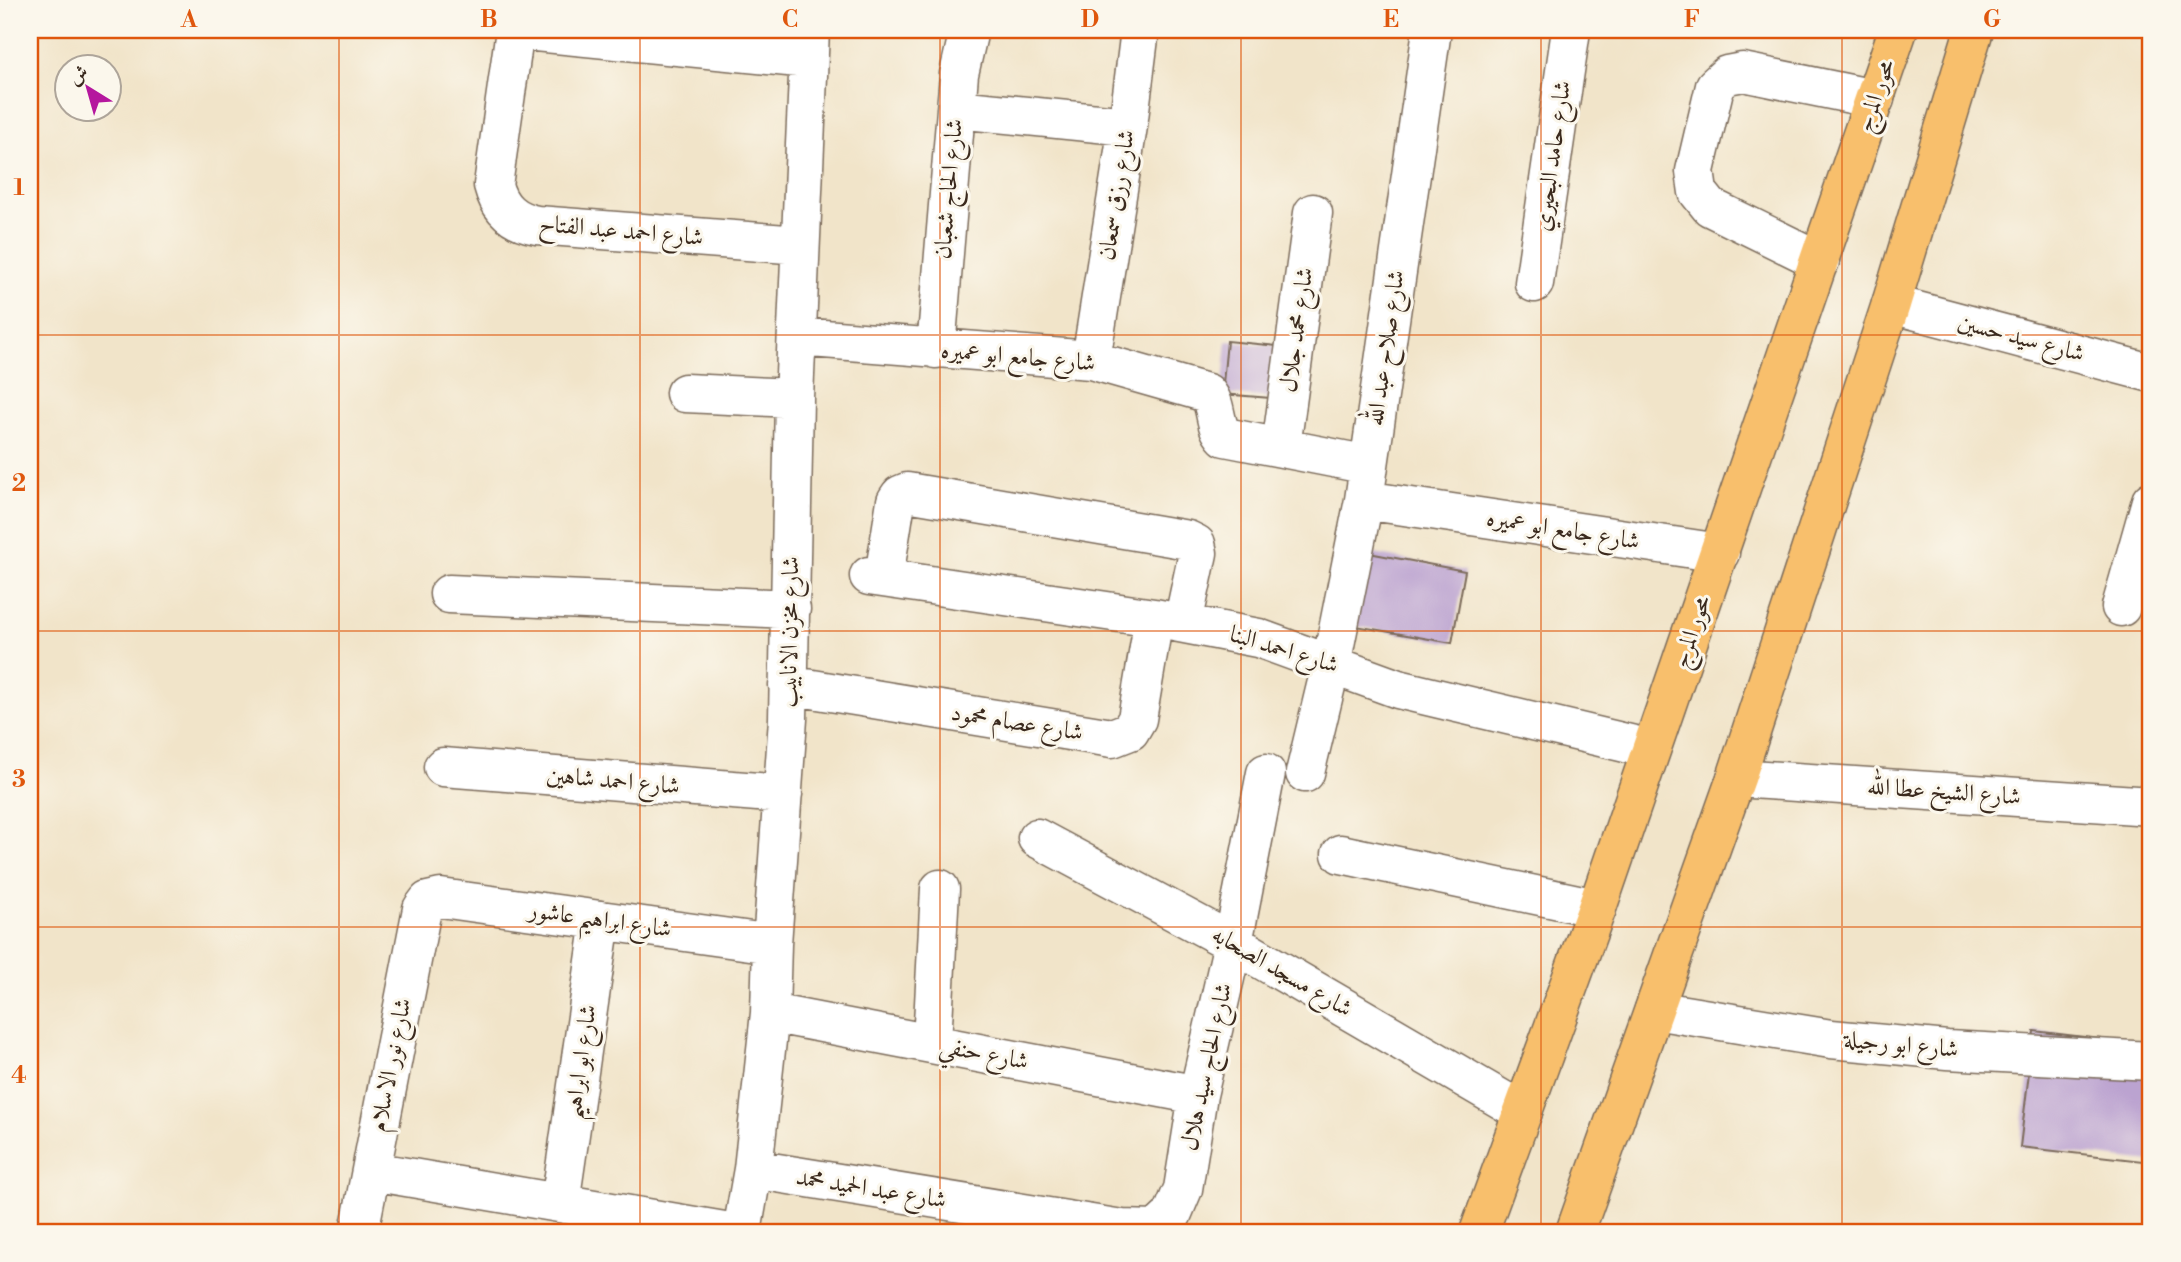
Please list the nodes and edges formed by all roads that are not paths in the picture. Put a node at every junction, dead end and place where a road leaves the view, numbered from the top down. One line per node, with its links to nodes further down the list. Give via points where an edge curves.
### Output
1 (515, 30): 8 (street); 13 (street, شارع احمد عبد الفتاح, via 493,185 513,217 537,225)
2 (969, 30): 10 (street, شارع الحاج شعبان)
3 (1140, 30): 11 (street, شارع رزق سمعان)
4 (1433, 30): 24 (street, شارع صلاح عبد الله)
5 (1571, 30): 15 (street, شارع حامد البحيري)
6 (1898, 30): 9 (main road, محور المرج)
7 (1974, 30): 16 (main road)
8 (809, 44): 13 (street, شارع مخزن الانابيب)
9 (1875, 99): 14 (main road, محور المرج); 14 (street, via 1743,72 1727,75 1715,86 1695,171 1698,192 1710,207)
10 (956, 109): 11 (street); 18 (street, شارع الحاج شعبان)
11 (1128, 126): 19 (street, شارع رزق سمعان)
12 (1312, 213): 23 (street, شارع محمد جلال)
13 (800, 245): 17 (street, شارع مخزن الانابيب)
14 (1820, 261): 26 (main road, محور المرج)
15 (1534, 283)
16 (1891, 304): 20 (street, شارع سيد حسين); 38 (main road)
17 (798, 337): 18 (street, شارع جامع ابو عميره); 22 (street, شارع مخزن الانابيب)
18 (936, 349): 19 (street, شارع جامع ابو عميره)
19 (1091, 360): 23 (street, شارع جامع ابو عميره, via 1202,390 1214,403 1218,427 1225,437)
20 (2151, 373)
21 (685, 393): 22 (street)
22 (794, 398): 30 (street, شارع مخزن الانابيب)
23 (1281, 447): 24 (street, شارع جامع ابو عميره)
24 (1367, 482): 26 (street, شارع جامع ابو عميره); 32 (street, شارع صلاح عبد الله)
25 (2151, 501): 29 (street)
26 (1720, 553): 34 (main road, محور المرج)
27 (877, 576): 31 (street, شارع احمد البنا); 31 (street, شارع عصام محمود, via 896,501 907,492 1196,544 1198,553)
28 (449, 594): 30 (street)
29 (2121, 607)
30 (791, 609): 33 (street, شارع مخزن الانابيب)
31 (1168, 620): 32 (street, شارع احمد البنا, via 1258,638); 33 (street, شارع عصام محمود, via 1137,719 1130,731 1112,738)
32 (1331, 665): 34 (street, شارع احمد البنا, via 1398,689); 36 (street, شارع صلاح عبد الله)
33 (789, 685): 39 (street, شارع مخزن الانابيب)
34 (1651, 749): 45 (main road, محور المرج)
35 (443, 767): 39 (street, شارع احمد شاهين)
36 (1305, 772)
37 (1266, 773): 47 (street, شارع الحاج سيد هلال)
38 (1737, 778): 40 (street, شارع الشيخ عطا الله); 49 (main road)
39 (783, 794): 48 (street, شارع مخزن الانابيب)
40 (2151, 806)
41 (1037, 838): 47 (street, شارع مسجد الصحابه)
42 (1341, 854): 45 (street)
43 (940, 889): 51 (street)
44 (428, 901): 46 (street, شارع ابراهيم عاشور, via 440,898); 56 (street, شارع نور الاسلام, via 422,909)
45 (1597, 908): 54 (main road, محور المرج)
46 (601, 920): 48 (street, شارع ابراهيم عاشور); 57 (street, شارع ابو ابراهيم)
47 (1233, 943): 53 (street, شارع الحاج سيد هلال); 54 (street, شارع مسجد الصحابه)
48 (772, 944): 50 (street, شارع مخزن الانابيب)
49 (1654, 1010): 52 (street, شارع ابو رجيلة, via 1857,1042); 63 (main road)
50 (770, 1013): 51 (street, شارع حنفي); 55 (street, شارع مخزن الانابيب)
51 (932, 1044): 53 (street, شارع حنفي)
52 (2151, 1061)
53 (1198, 1095): 58 (street, شارع الحاج سيد هلال, via 1183,1189 1172,1215)
54 (1523, 1112): 62 (main road, محور المرج)
55 (753, 1169): 58 (street, شارع عبد الحميد محمد, via 1122,1229); 61 (street, شارع مخزن الانابيب)
56 (371, 1171): 57 (street); 59 (street, شارع نور الاسلام)
57 (560, 1203): 60 (street)
58 (1156, 1230)
59 (359, 1232)
60 (730, 1232)
61 (742, 1232)
62 (1479, 1232)
63 (1575, 1232)

